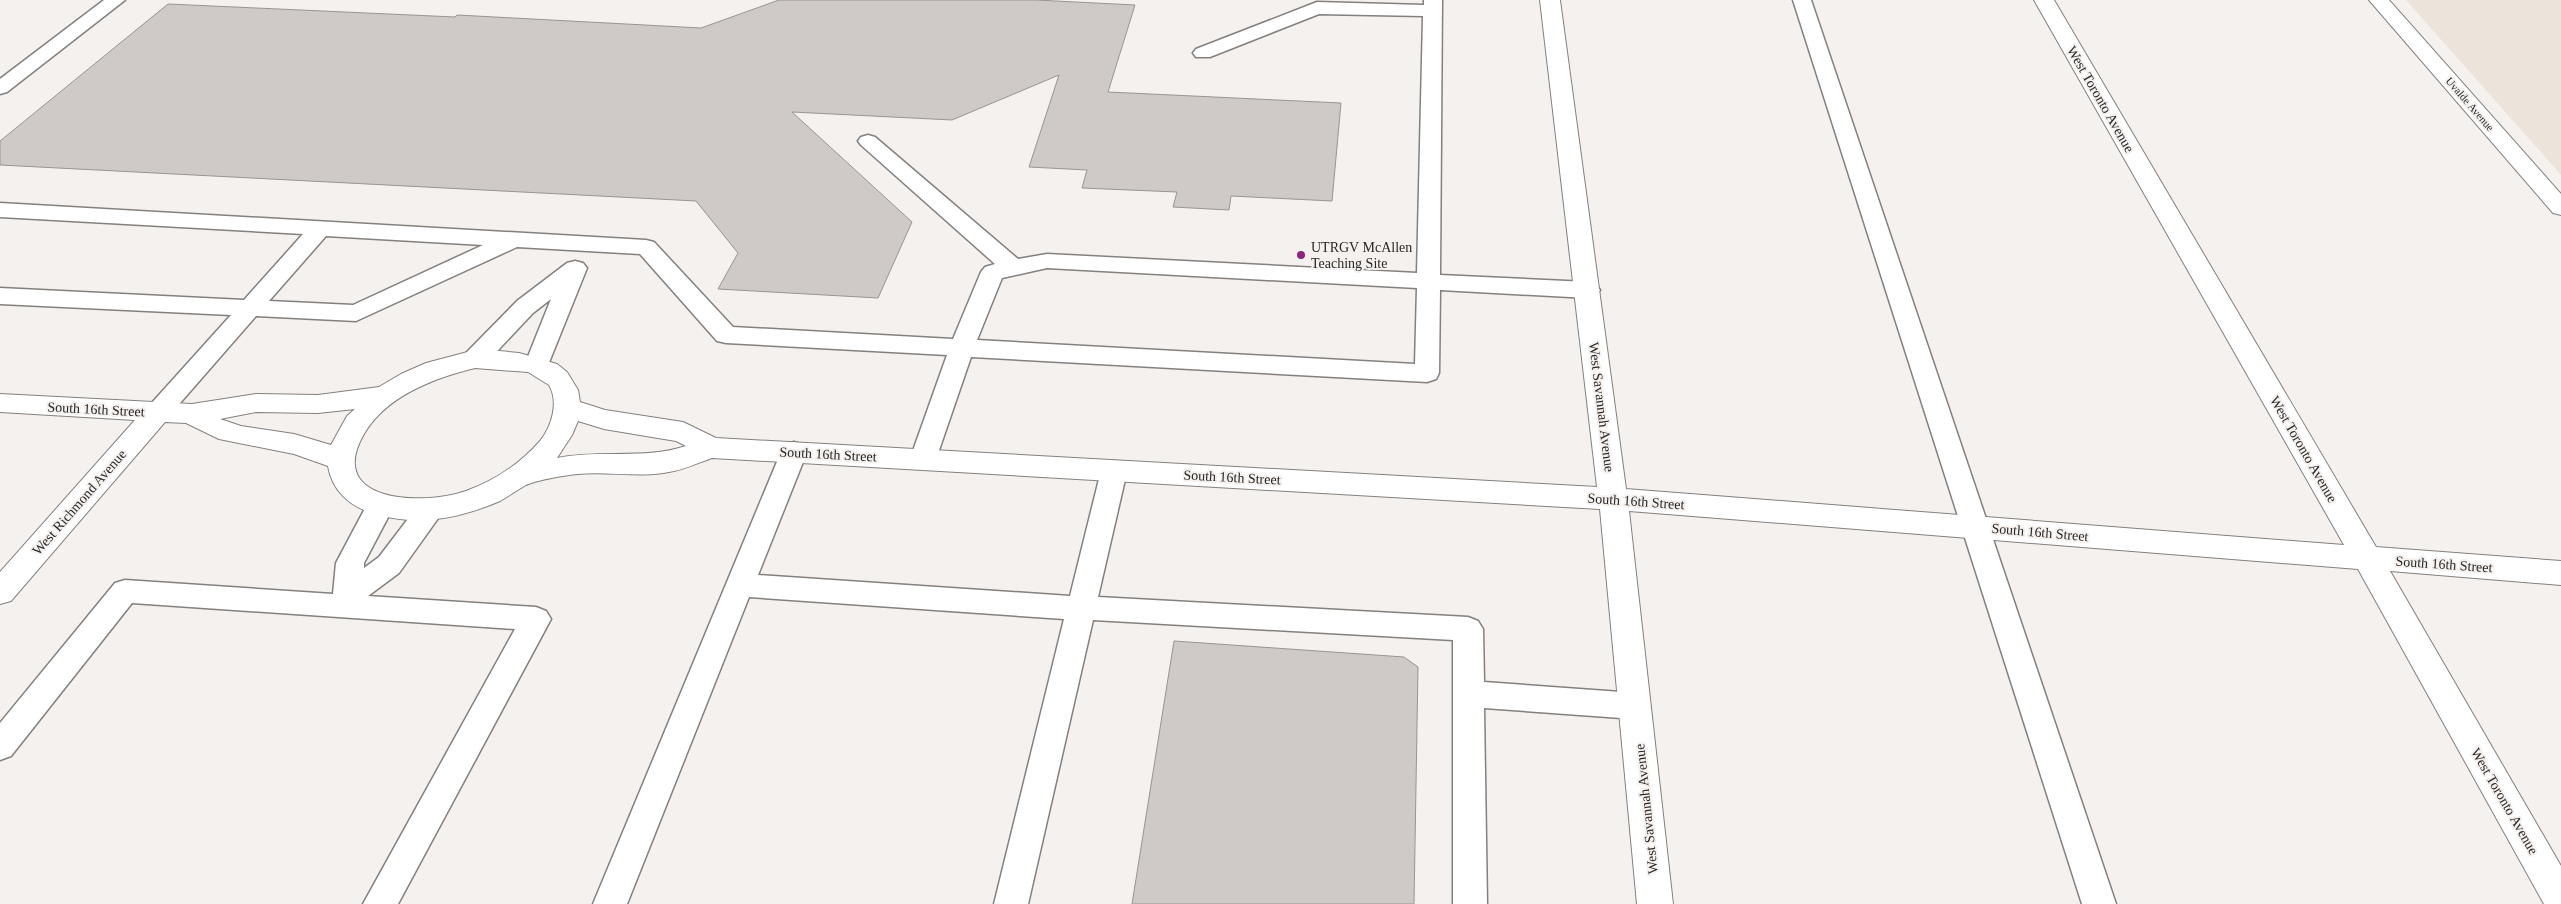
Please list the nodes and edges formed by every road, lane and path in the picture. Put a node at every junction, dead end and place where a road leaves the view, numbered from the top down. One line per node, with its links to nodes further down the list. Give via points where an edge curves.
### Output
1 (116, 0): 8 (lane)
2 (1550, 0): 18 (street, West Savannah Avenue)
3 (1802, 0): 38 (lane)
4 (2044, 0): 39 (street, West Toronto Avenue)
5 (2379, 0): 10 (street, Uvalde Avenue)
6 (1433, 6): 7 (lane, via 1317,8); 17 (lane)
7 (1203, 53)
8 (0, 88)
9 (868, 141): 15 (lane)
10 (2561, 208)
11 (0, 210): 12 (lane)
12 (320, 228): 13 (lane); 20 (lane)
13 (513, 239): 14 (lane); 20 (lane, via 356,313)
14 (592, 244): 16 (lane); 21 (lane, via 646,247 726,335)
15 (1014, 268): 17 (lane, via 1047,261); 21 (lane, via 994,272)
16 (574, 269): 22 (lane, via 525,307); 23 (lane)
17 (1428, 281): 18 (lane); 21 (lane, via 1427,373)
18 (1588, 290): 35 (street, West Savannah Avenue)
19 (0, 296): 20 (lane)
20 (250, 309): 27 (lane)
21 (962, 348): 31 (lane)
22 (475, 359): 23 (street, via 508,358); 24 (street, via 440,367 406,382)
23 (536, 364): 26 (street, via 557,377 567,396)
24 (387, 395): 28 (street, South 16th Street, via 327,403 256,403); 32 (street, via 354,426)
25 (0, 403): 27 (street, South 16th Street)
26 (566, 407): 29 (street, via 604,420 683,432); 34 (street, via 566,419 554,444)
27 (158, 412): 28 (street, South 16th Street); 42 (street, West Richmond Avenue)
28 (192, 414): 32 (street, via 209,427 230,434 293,444)
29 (710, 448): 30 (street, South 16th Street); 34 (street, via 669,462 578,464)
30 (794, 452): 31 (street, South 16th Street); 41 (lane)
31 (923, 459): 33 (street, South 16th Street)
32 (341, 460): 36 (street, via 341,471 350,490)
33 (1114, 471): 35 (street, South 16th Street); 44 (lane)
34 (519, 476): 37 (street, via 466,502)
35 (1614, 499): 38 (street, South 16th Street); 46 (street, West Savannah Avenue)
36 (380, 506): 37 (street, via 397,511); 43 (lane, via 350,563)
37 (430, 510): 43 (lane, via 389,565)
38 (1975, 527): 39 (street, South 16th Street); 54 (lane)
39 (2367, 558): 40 (street, South 16th Street); 48 (street, West Toronto Avenue)
40 (2561, 573)
41 (741, 585): 44 (lane); 50 (lane)
42 (0, 592)
43 (345, 600): 47 (lane, via 125,591); 49 (lane, via 536,619)
44 (1081, 608): 45 (lane, via 1468,629); 51 (lane)
45 (1468, 694): 46 (lane); 52 (lane)
46 (1635, 706): 53 (street, West Savannah Avenue)
47 (0, 746)
48 (2561, 900)
49 (380, 904)
50 (610, 904)
51 (1011, 904)
52 (1470, 904)
53 (1655, 904)
54 (2099, 904)

